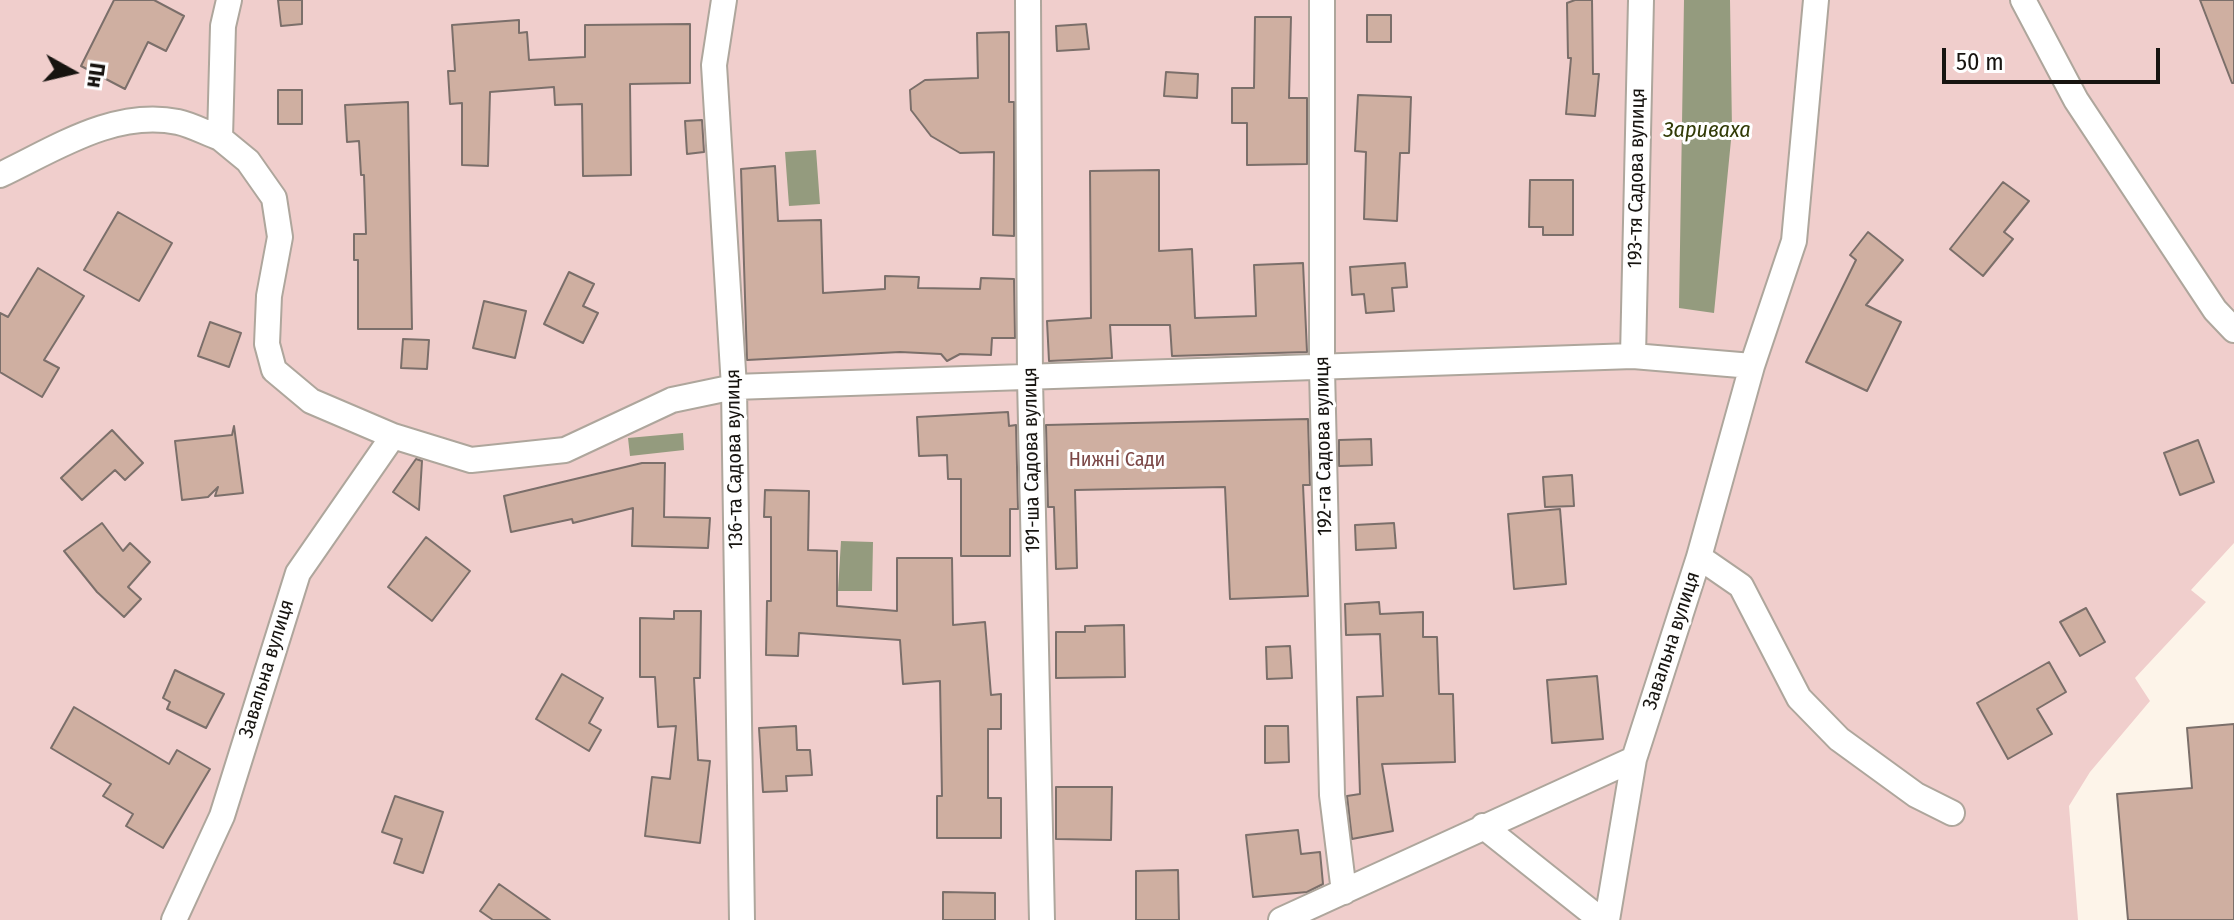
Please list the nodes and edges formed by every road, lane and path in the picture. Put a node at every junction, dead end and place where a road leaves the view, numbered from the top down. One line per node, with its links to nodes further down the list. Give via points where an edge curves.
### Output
1 (229, 0): 8 (street, via 223,26)
2 (724, 0): 15 (street, 136-та Садова вулиця, via 714,65)
3 (1028, 0): 14 (street, 191-ша Садова вулиця)
4 (1322, 0): 13 (street, 192-га Садова вулиця)
5 (1641, 0): 11 (street, 193-тя Садова вулиця)
6 (1816, 0): 12 (street, Завальна вулиця, via 1794,241)
7 (2023, 0): 10 (street, via 2076,100 2215,310)
8 (220, 138): 9 (street, via 178,122 135,121 86,132); 16 (street, via 248,161 274,198 280,237 267,344 274,370 311,401)
9 (0, 175)
10 (2234, 330)
11 (1633, 356): 12 (street); 13 (street)
12 (1752, 366): 17 (street, Завальна вулиця)
13 (1322, 369): 14 (street); 21 (street, 192-га Садова вулиця, via 1332,795)
14 (1030, 379): 15 (street); 24 (street, 191-ша Садова вулиця)
15 (734, 387): 16 (street, via 672,400 565,450 471,460); 23 (street, 136-та Садова вулиця)
16 (393, 436): 22 (street, Завальна вулиця, via 298,573 222,816)
17 (1699, 557): 18 (street, Завальна вулиця); 19 (street, via 1741,586 1799,698 1839,739 1916,795)
18 (1634, 759): 20 (street); 27 (street, Завальна вулиця)
19 (1952, 813)
20 (1483, 826): 21 (street); 26 (street)
21 (1344, 892): 25 (street)
22 (174, 920)
23 (742, 920)
24 (1042, 920)
25 (1281, 920)
26 (1601, 920)
27 (1607, 920)

